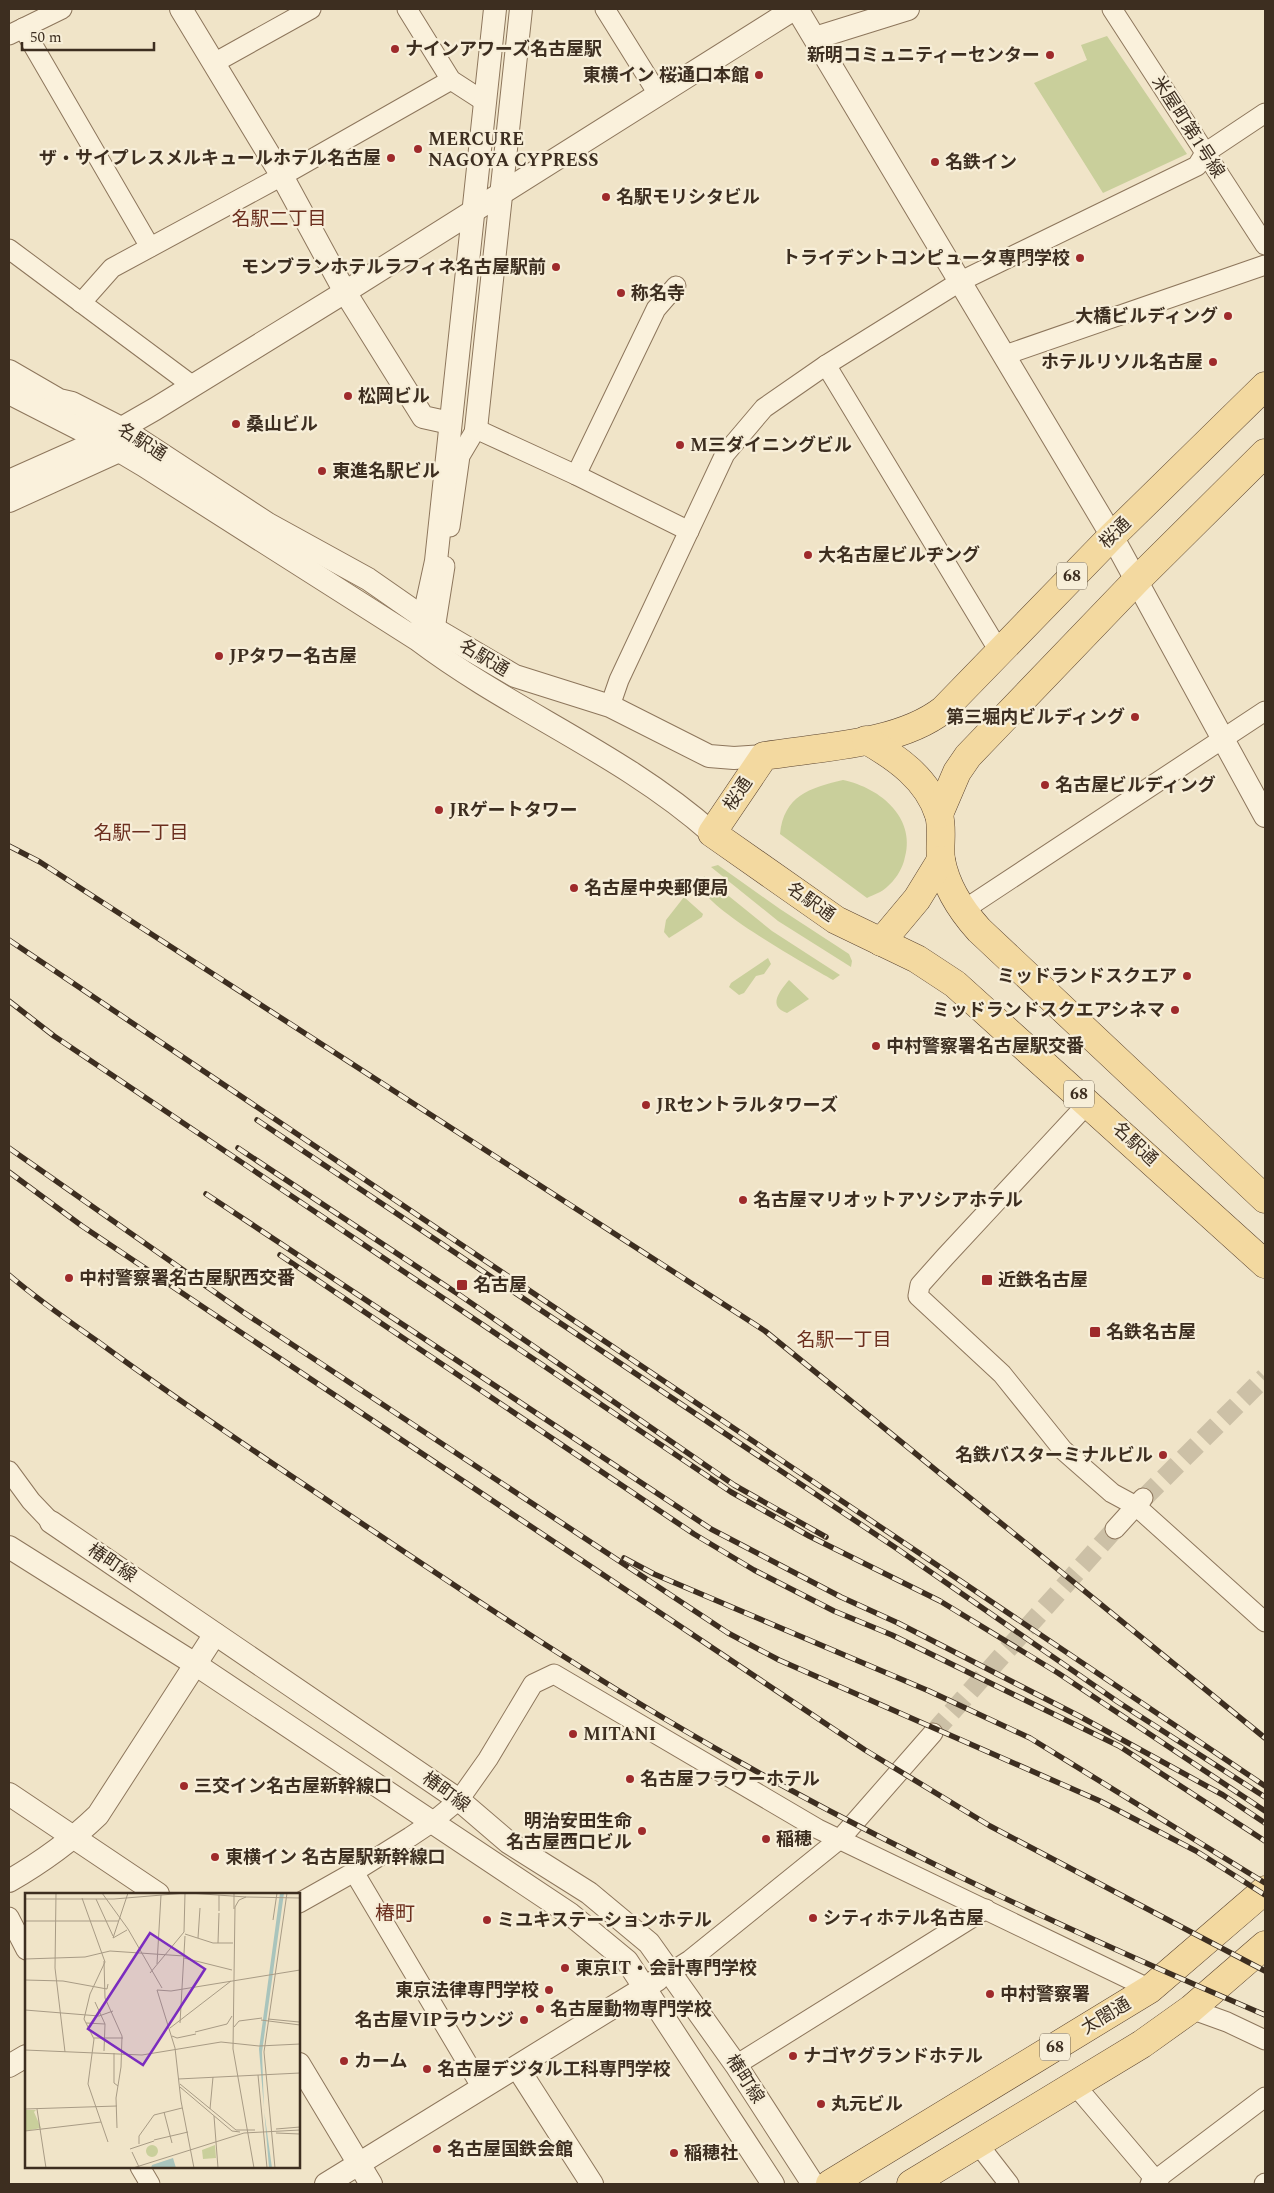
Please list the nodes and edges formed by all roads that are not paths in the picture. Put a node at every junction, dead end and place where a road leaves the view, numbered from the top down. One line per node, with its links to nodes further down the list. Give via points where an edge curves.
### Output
1 (62, 9): 11 (street)
2 (181, 9): 13 (street)
3 (311, 9): 13 (street)
4 (407, 9): 14 (street)
5 (495, 9): 16 (street)
6 (521, 9): 20 (street)
7 (605, 9): 15 (street)
8 (795, 9): 12 (street); 15 (street)
9 (908, 9): 12 (street)
10 (1112, 9): 18 (street, 米屋町第1号線)
11 (16, 32): 23 (street)
12 (815, 38): 26 (street)
13 (214, 63): 19 (street)
14 (451, 80): 16 (street); 19 (street)
15 (658, 94): 20 (street)
16 (485, 102): 21 (street)
17 (1265, 113): 18 (street)
18 (1205, 153): 22 (street, 米屋町第1号線); 26 (street, via 1196,166)
19 (282, 176): 23 (street); 28 (street)
20 (500, 195): 21 (street); 37 (street)
21 (472, 212): 28 (street); 36 (street)
22 (1265, 246)
23 (150, 247): 29 (street, via 112,268)
24 (9, 249): 29 (street)
25 (1265, 265): 30 (street)
26 (961, 281): 30 (street); 31 (street)
27 (676, 286): 40 (street, via 656,309)
28 (346, 292): 33 (street); 36 (street, via 422,417)
29 (81, 303): 33 (street)
30 (1005, 355): 44 (street)
31 (826, 365): 43 (street, via 764,408 746,427 725,454); 47 (street)
32 (9, 371): 38 (street, 名駅通, via 72,404)
33 (193, 386): 38 (street, via 156,409)
34 (1265, 386): 44 (main road, 桜通 / 68)
35 (9, 393): 38 (street, 名駅通)
36 (450, 423): 46 (street)
37 (476, 429): 40 (street); 46 (street, via 460,456)
38 (119, 439): 41 (street); 42 (street); 46 (street, 名駅通)
39 (1265, 453): 45 (main road)
40 (576, 475): 43 (street)
41 (9, 480)
42 (9, 501)
43 (689, 531): 48 (street)
44 (1112, 536): 45 (street); 47 (main road, 桜通 / 68)
45 (1137, 580): 50 (street); 53 (main road, via 968,756)
46 (426, 629): 48 (street, 名駅通, via 515,676); 55 (street, 名駅通, via 447,662 622,765)
47 (999, 651): 51 (main road, 桜通 / 68, via 929,721)
48 (610, 706): 52 (street, 名駅通, via 709,756)
49 (1265, 711): 50 (street)
50 (1223, 739): 54 (street); 57 (street)
51 (866, 740): 52 (main road, 名駅通 / 68); 53 (main road, via 908,768 924,787)
52 (764, 756): 55 (main road, 桜通)
53 (939, 814): 56 (main road)
54 (1265, 816)
55 (712, 833): 58 (main road, 名駅通 / 68, via 836,920)
56 (941, 860): 57 (main road); 58 (main road, via 918,899)
57 (962, 910): 60 (main road, via 979,930)
58 (881, 942): 59 (main road, 名駅通 / 68, via 938,971)
59 (1088, 1102): 61 (main road, 名駅通 / 68); 63 (street, via 945,1256 920,1285 918,1296 1002,1374 1063,1450 1112,1493)
60 (1265, 1200)
61 (1265, 1264)
62 (9, 1470): 64 (street, 椿町線, via 31,1501)
63 (1140, 1502): 65 (street); 67 (street)
64 (52, 1522): 68 (street, 椿町線)
65 (1115, 1529)
66 (9, 1547): 69 (street, 椿町線)
67 (1265, 1622)
68 (215, 1634): 69 (street); 72 (street, 椿町線)
69 (195, 1664): 73 (street, 椿町線); 74 (street, via 98,1815)
70 (934, 1733): 75 (street)
71 (9, 1794): 74 (street)
72 (459, 1800): 73 (street); 75 (street, via 533,1684 554,1674 818,1829); 85 (street, 椿町線, via 508,1842 589,1893 649,1943)
73 (431, 1823): 76 (street); 86 (street, 椿町線, via 570,1914 627,1962)
74 (74, 1838): 77 (street); 79 (street)
75 (841, 1838): 81 (street); 85 (street)
76 (354, 1872): 80 (street); 96 (street)
77 (9, 1881)
78 (1265, 1890): 87 (main road, 太閤通 / 68)
79 (156, 1893)
80 (300, 1902)
81 (986, 1909): 87 (street); 91 (street)
82 (9, 1917): 84 (street)
83 (1265, 1946): 88 (main road, 68)
84 (25, 1948)
85 (671, 1972): 86 (street); 91 (street, 椿町線)
86 (644, 1988): 94 (street); 106 (street, 椿町線)
87 (1150, 1989): 108 (main road, 太閤通 / 68)
88 (1191, 2010): 89 (street); 95 (main road, 68)
89 (1265, 2040)
90 (25, 2057): 92 (street)
91 (736, 2065): 107 (street, 椿町線)
92 (9, 2066)
93 (300, 2066): 99 (street)
94 (517, 2067): 96 (street); 105 (street)
95 (1075, 2085): 98 (main road, 68); 101 (street)
96 (482, 2088): 99 (street)
97 (1265, 2097): 101 (street)
98 (978, 2144): 109 (main road, 68); 110 (street)
99 (359, 2164): 103 (street); 104 (street)
100 (141, 2168): 102 (street)
101 (1155, 2183)
102 (150, 2184)
103 (326, 2184)
104 (371, 2184)
105 (592, 2184)
106 (773, 2184)
107 (813, 2184)
108 (830, 2184)
109 (911, 2184)
110 (1009, 2184)

